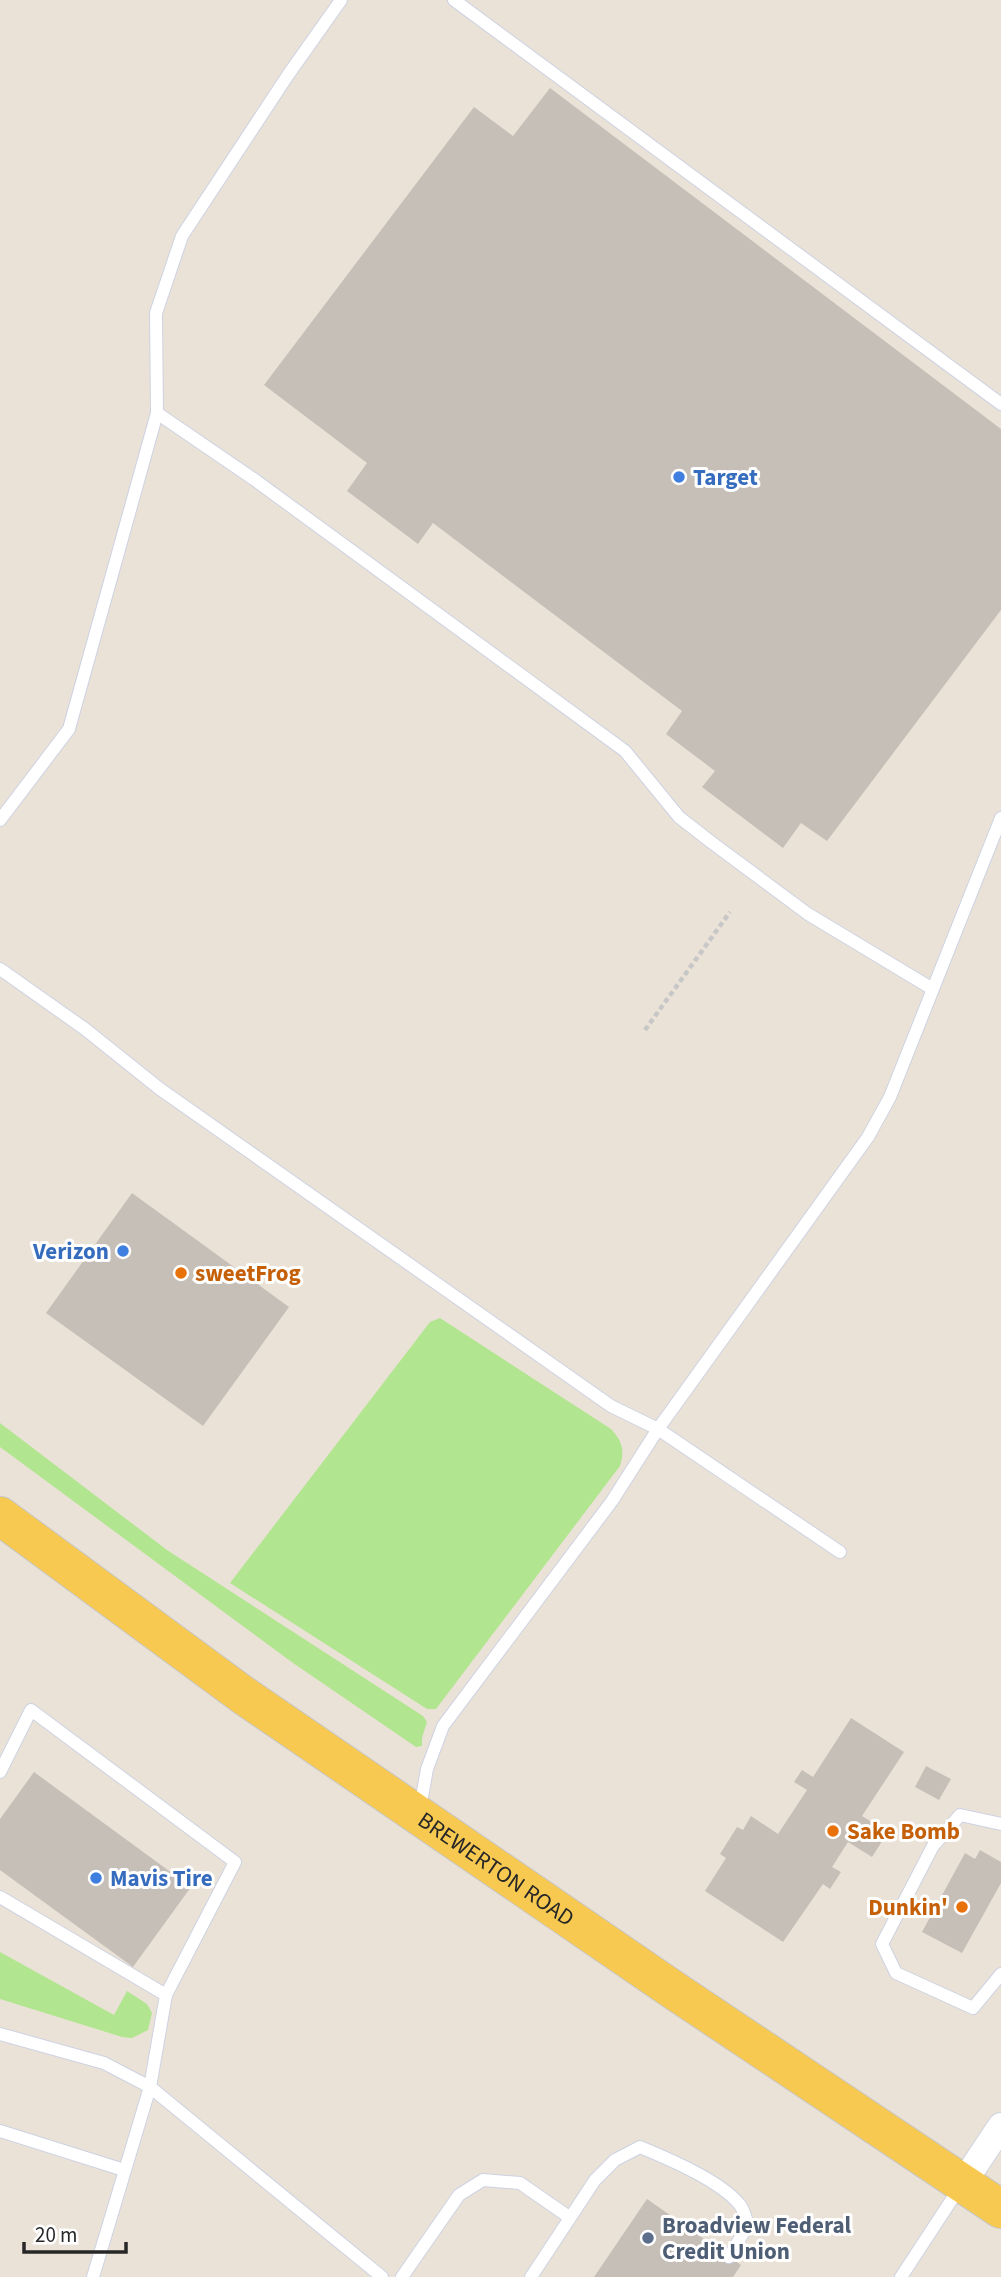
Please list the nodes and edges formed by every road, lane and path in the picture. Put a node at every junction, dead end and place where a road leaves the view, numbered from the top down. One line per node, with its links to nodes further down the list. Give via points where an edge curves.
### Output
1 (341, 0): 4 (lane, via 182,236 156,313)
2 (454, 0): 3 (lane)
3 (1001, 404)
4 (156, 413): 6 (lane, via 69,729); 9 (lane, via 255,480 625,751 679,817 808,914)
5 (1001, 818): 9 (lane)
6 (0, 820)
7 (730, 912): 10 (path)
8 (0, 969): 11 (lane, via 160,1089 611,1406)
9 (931, 988): 11 (lane, via 890,1097 868,1137)
10 (645, 1030)
11 (658, 1429): 13 (lane); 15 (lane, via 612,1501 443,1726 427,1769)
12 (0, 1516): 15 (main road, BREWERTON ROAD, via 243,1695)
13 (840, 1552)
14 (0, 1772): 19 (lane, via 31,1710 235,1862)
15 (418, 1815): 25 (main road, BREWERTON ROAD)
16 (1001, 1825): 18 (lane, via 960,1815 933,1846 882,1944 896,1973 973,2008)
17 (0, 1896): 19 (lane)
18 (1001, 1974)
19 (166, 1995): 21 (lane)
20 (0, 2034): 21 (lane, via 104,2063)
21 (150, 2087): 24 (lane); 30 (lane)
22 (1001, 2126): 25 (street)
23 (0, 2131): 24 (lane)
24 (124, 2170): 29 (lane)
25 (963, 2183): 26 (main road, BREWERTON ROAD); 33 (lane)
26 (1001, 2209)
27 (569, 2217): 28 (lane, via 615,2160 640,2147 676,2162 742,2206 748,2225); 31 (lane, via 520,2183 483,2180 459,2195); 32 (lane)
28 (729, 2257)
29 (93, 2277)
30 (382, 2277)
31 (401, 2277)
32 (531, 2277)
33 (901, 2277)

